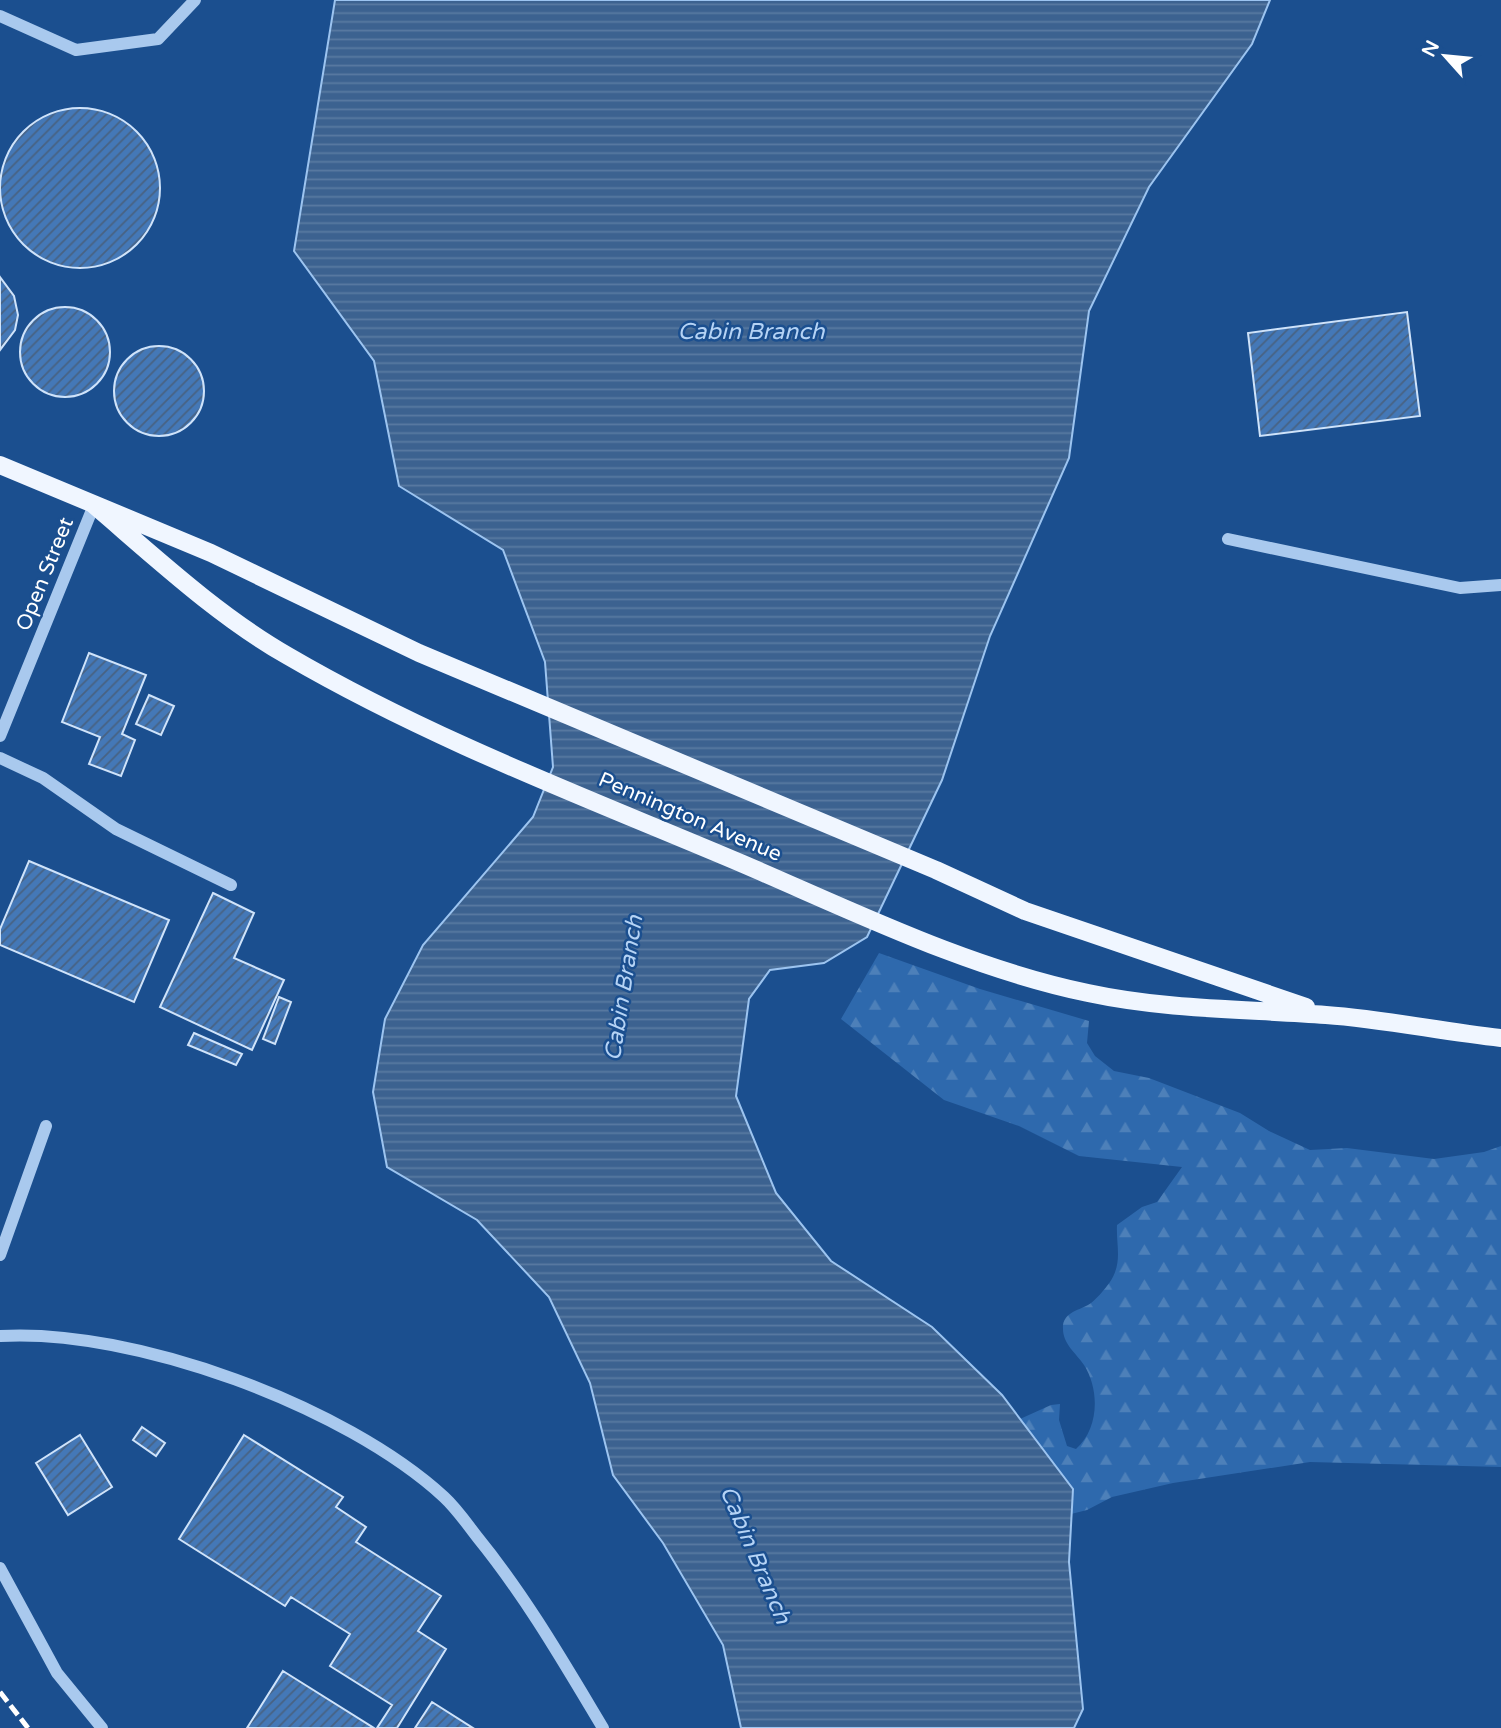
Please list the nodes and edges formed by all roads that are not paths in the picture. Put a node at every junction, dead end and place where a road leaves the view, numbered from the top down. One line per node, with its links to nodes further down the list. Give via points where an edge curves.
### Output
1 (195, 0): 2 (street, via 158,39 76,50)
2 (0, 16)
3 (0, 466): 4 (main road, Pennington Avenue)
4 (94, 505): 7 (street, Open Street); 10 (main road, Pennington Avenue, via 211,553 419,653 1025,911); 10 (main road, Pennington Avenue, via 193,589 285,655 393,712 908,934 1002,970 1088,993 1184,1007)
5 (1228, 539): 6 (street, via 1460,588)
6 (1501, 585)
7 (0, 736)
8 (0, 758): 9 (street, via 43,778 116,829)
9 (230, 885)
10 (1329, 1015): 11 (main road, Pennington Avenue)
11 (1501, 1038)
12 (46, 1126): 13 (street)
13 (0, 1255)
14 (0, 1336): 17 (street, via 41,1334 131,1348 243,1381 399,1461 446,1498 502,1567)
15 (0, 1568): 16 (street, via 57,1673)
16 (102, 1728)
17 (603, 1728)

